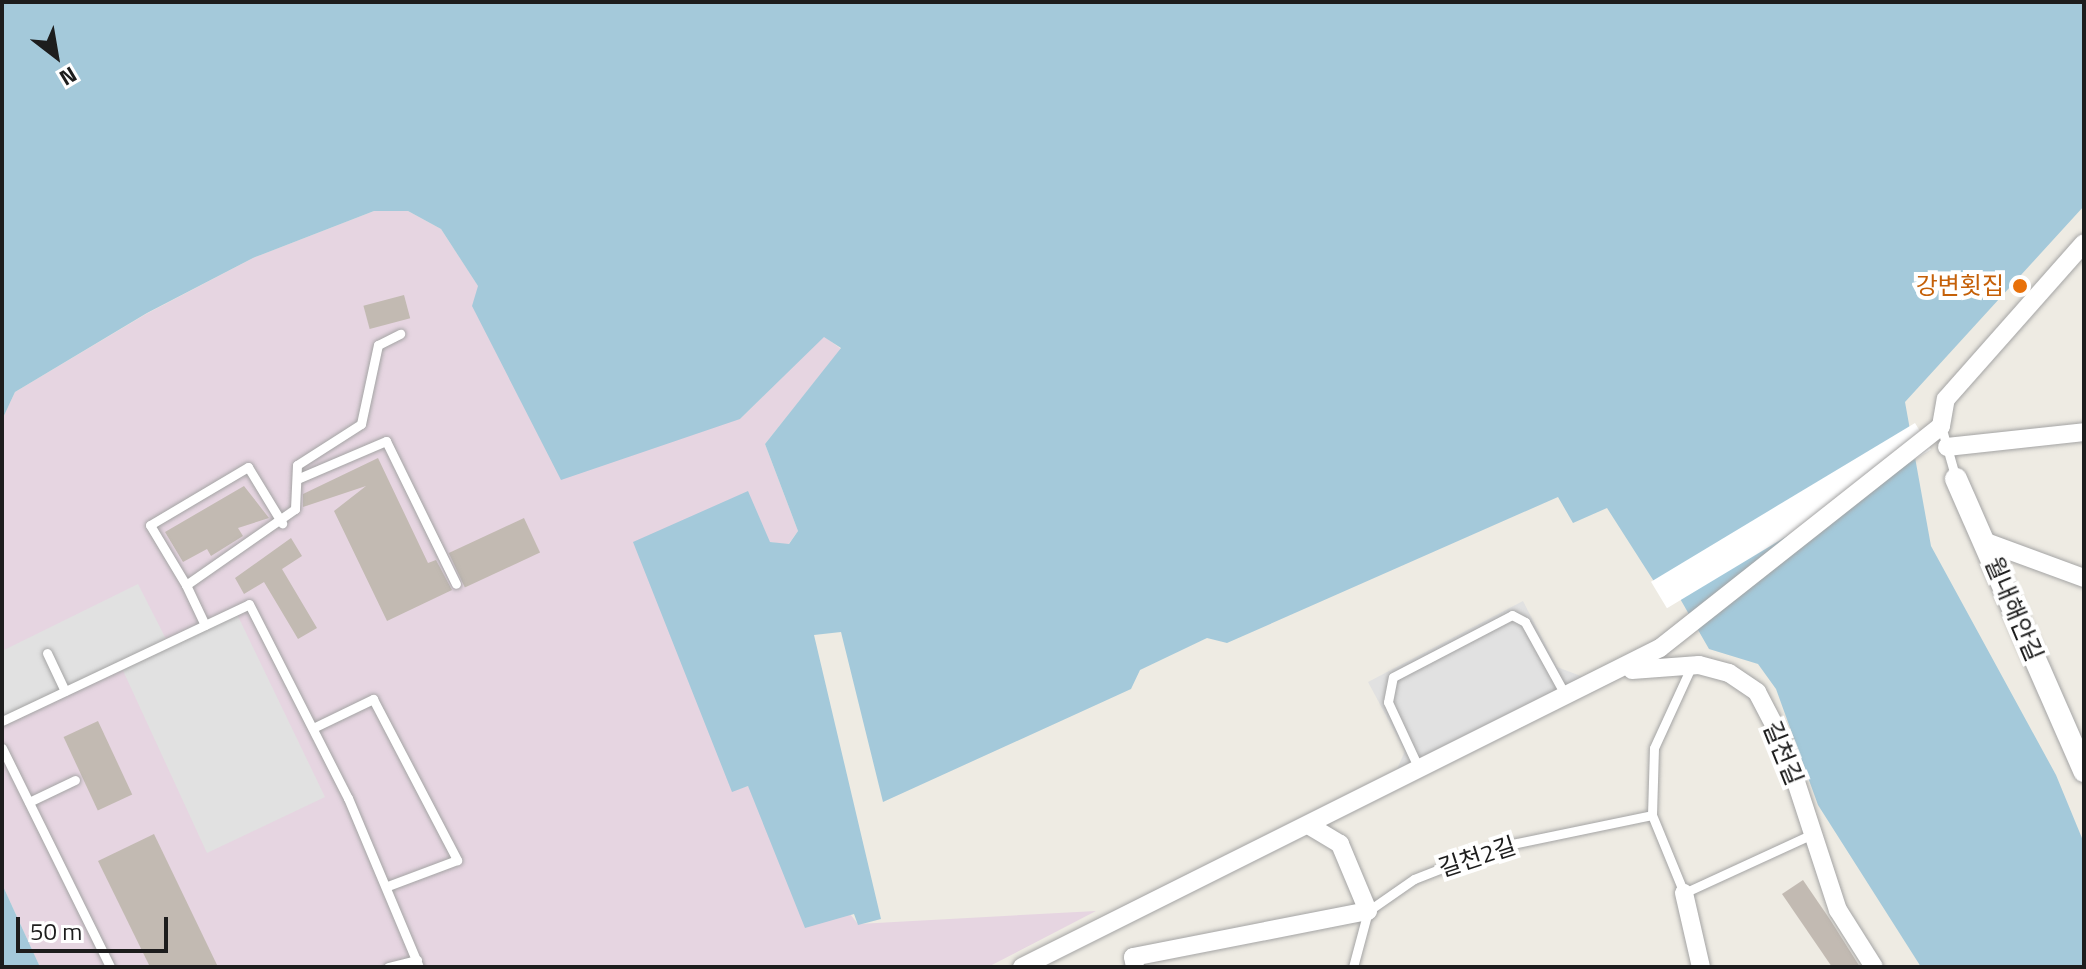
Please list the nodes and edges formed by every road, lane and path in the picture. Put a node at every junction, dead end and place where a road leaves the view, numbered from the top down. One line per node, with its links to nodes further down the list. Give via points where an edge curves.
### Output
1 (2082, 250): 3 (street, via 1946,399)
2 (400, 334): 6 (lane, via 378,345 361,424 297,465)
3 (1941, 426): 5 (lane); 16 (street, via 1687,630)
4 (2084, 432): 5 (street)
5 (1947, 447): 7 (lane)
6 (297, 479): 8 (lane, via 295,509); 11 (lane, via 386,441)
7 (1956, 479): 9 (street)
8 (282, 523): 12 (lane); 12 (lane, via 248,467 150,525)
9 (1986, 542): 10 (street, 월내해안길); 23 (street, 월내해안길)
10 (2084, 578)
11 (456, 584)
12 (186, 585): 13 (lane)
13 (205, 625): 17 (lane); 20 (lane, via 249,604)
14 (47, 653): 17 (lane)
15 (1692, 665): 16 (street, 길천길, via 1634,669); 26 (lane, via 1654,748); 28 (street, 길천길, via 1729,673 1757,692 1783,742)
16 (1600, 683): 18 (street)
17 (65, 691): 19 (lane)
18 (1567, 699): 22 (street); 22 (lane, via 1525,622 1512,615 1393,677 1388,702)
19 (2, 721)
20 (313, 728): 29 (lane); 29 (lane, via 373,699 457,860)
21 (2, 748): 25 (lane)
22 (1420, 771): 27 (street)
23 (2084, 771)
24 (75, 780): 25 (lane)
25 (29, 802): 33 (lane)
26 (1652, 815): 30 (lane); 31 (lane, 길천2길, via 1493,848 1414,879)
27 (1308, 825): 31 (street, via 1340,844); 35 (street)
28 (1812, 834): 30 (lane); 39 (street, 길천길, via 1838,910)
29 (388, 886): 32 (lane)
30 (1684, 893): 38 (street)
31 (1368, 911): 36 (street, via 1133,957); 37 (lane)
32 (418, 963): 34 (lane)
33 (110, 967)
34 (388, 967)
35 (1022, 967)
36 (1135, 967)
37 (1353, 967)
38 (1701, 967)
39 (1874, 967)

